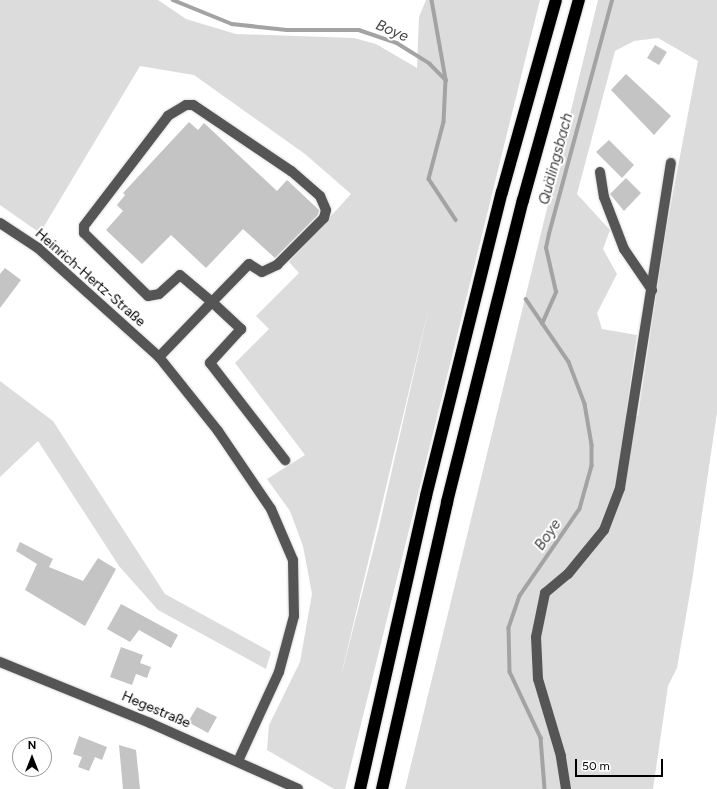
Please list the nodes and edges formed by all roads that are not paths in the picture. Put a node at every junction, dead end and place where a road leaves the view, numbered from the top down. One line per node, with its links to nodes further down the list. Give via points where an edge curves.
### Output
1 (556, 0): 12 (highway, via 502,192 426,496)
2 (579, 0): 14 (highway, via 523,200 447,502)
3 (671, 164): 6 (street)
4 (600, 172): 6 (street, via 604,197 624,249)
5 (0, 223): 8 (street, Heinrich-Hertz-Straße, via 38,248)
6 (652, 290): 15 (street, via 620,488 604,530 568,574 545,593 536,637 538,679 561,756)
7 (212, 302): 7 (street, via 249,264 262,272 277,265 324,218 325,204 291,171 193,105 186,105 168,116 84,226 84,233 148,296 159,294 180,275); 8 (street); 9 (street, via 241,329 210,363)
8 (159, 357): 11 (street, Heinrich-Hertz-Straße, via 218,431 271,509 293,560 294,616 279,672)
9 (285, 460)
10 (0, 662): 11 (street, Hegestraße)
11 (238, 761): 13 (street, Hegestraße)
12 (360, 788)
13 (298, 789)
14 (382, 789)
15 (566, 789)

